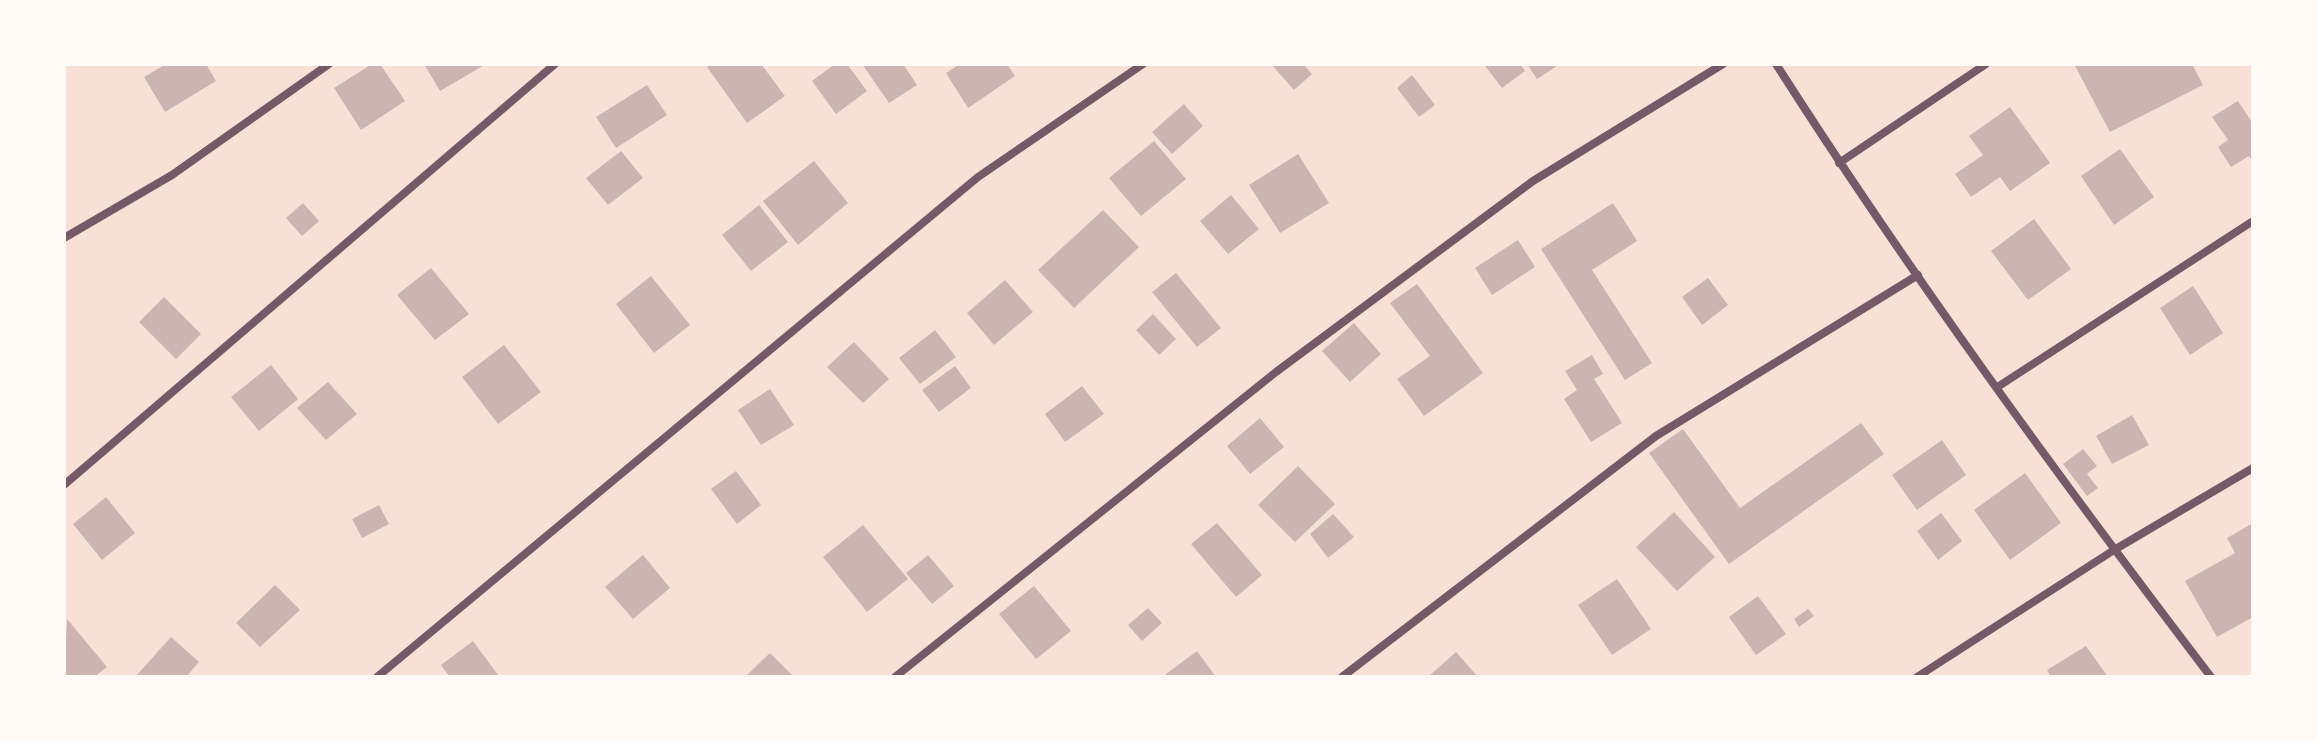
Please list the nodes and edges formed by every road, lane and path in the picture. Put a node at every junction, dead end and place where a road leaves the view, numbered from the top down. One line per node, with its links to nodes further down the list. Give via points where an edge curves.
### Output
1 (329, 64): 9 (street, via 172,175)
2 (555, 64): 13 (street)
3 (1143, 64): 15 (street, via 978,177)
4 (1723, 64): 16 (street, via 1509,199 1276,372)
5 (1776, 64): 7 (street)
6 (1986, 64): 7 (street)
7 (1839, 163): 10 (street)
8 (2253, 221): 11 (street)
9 (64, 238)
10 (1918, 275): 11 (street); 17 (street, via 1656,436)
11 (1999, 386): 14 (street)
12 (2253, 468): 14 (street)
13 (64, 485)
14 (2114, 550): 18 (street); 19 (street)
15 (377, 677)
16 (895, 677)
17 (1342, 677)
18 (1917, 677)
19 (2211, 677)

